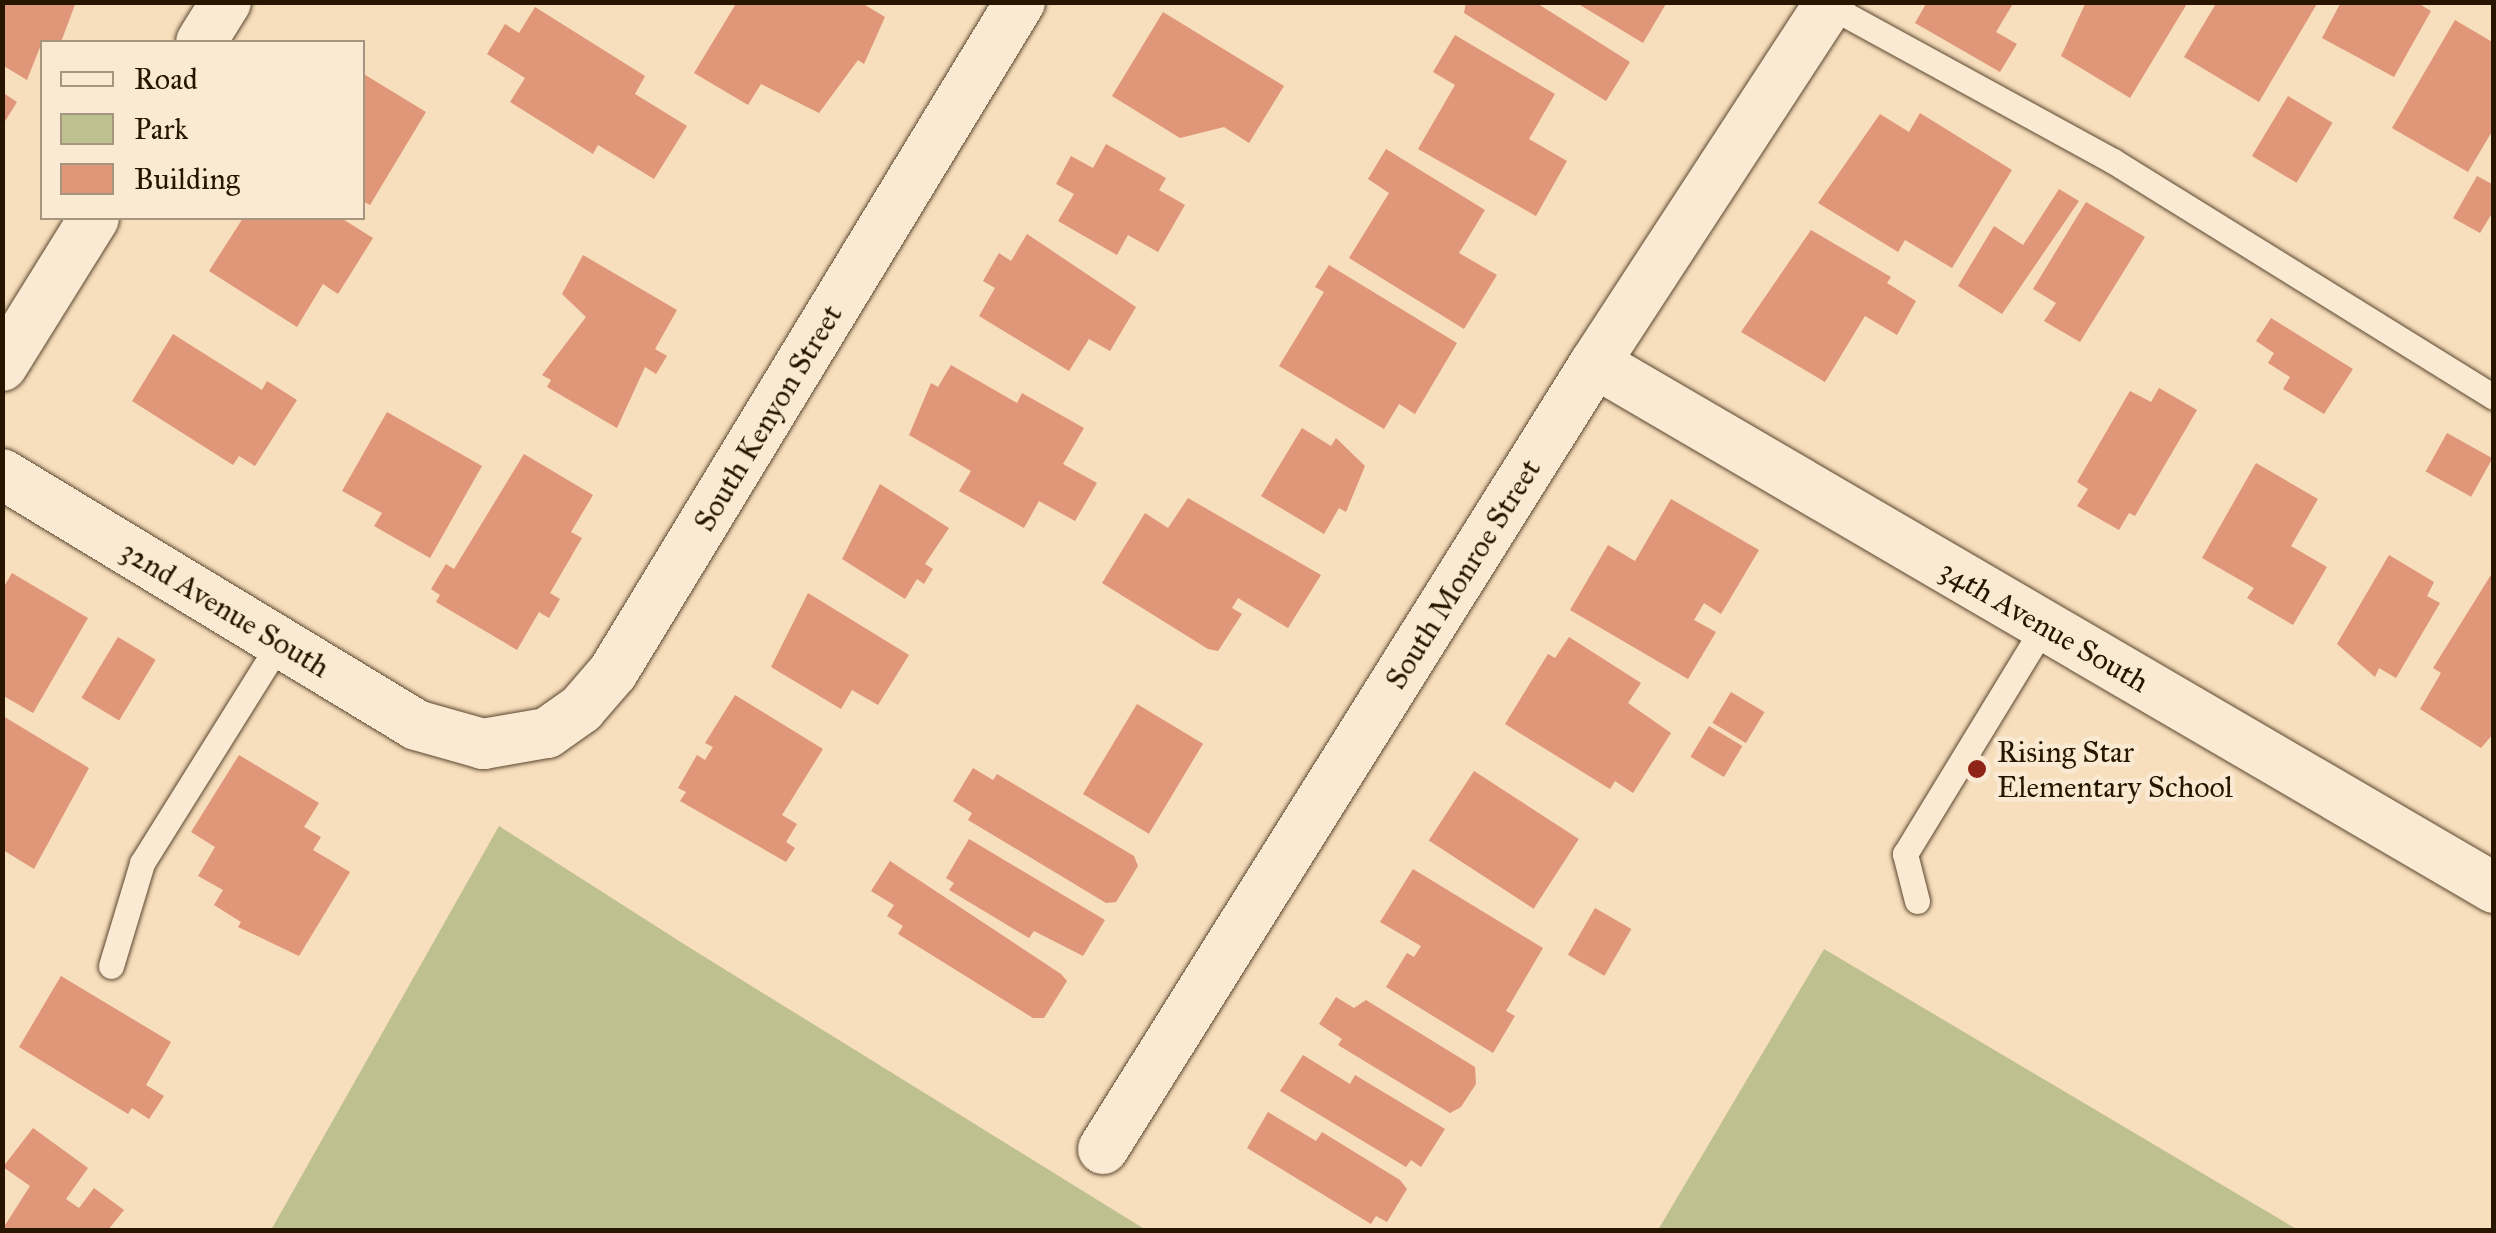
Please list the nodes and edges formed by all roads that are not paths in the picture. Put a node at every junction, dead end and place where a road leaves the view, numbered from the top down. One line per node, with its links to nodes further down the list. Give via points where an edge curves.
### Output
1 (226, 2): 4 (street)
2 (1020, 2): 12 (street, South Kenyon Street, via 614,672 581,709 547,733 518,742)
3 (1829, 4): 6 (street, South Monroe Street); 8 (lane, via 2114,161)
4 (202, 40)
5 (93, 220): 7 (street)
6 (1595, 363): 10 (street, 34th Avenue South); 16 (street, South Monroe Street)
7 (2, 366)
8 (2494, 396)
9 (2, 474): 11 (street, 32nd Avenue South)
10 (2044, 626): 13 (street, 34th Avenue South); 14 (lane, via 1906,854)
11 (280, 642): 12 (street, 32nd Avenue South, via 416,725); 15 (lane, via 142,862)
12 (451, 738)
13 (2494, 888)
14 (1918, 901)
15 (111, 966)
16 (1103, 1149)

